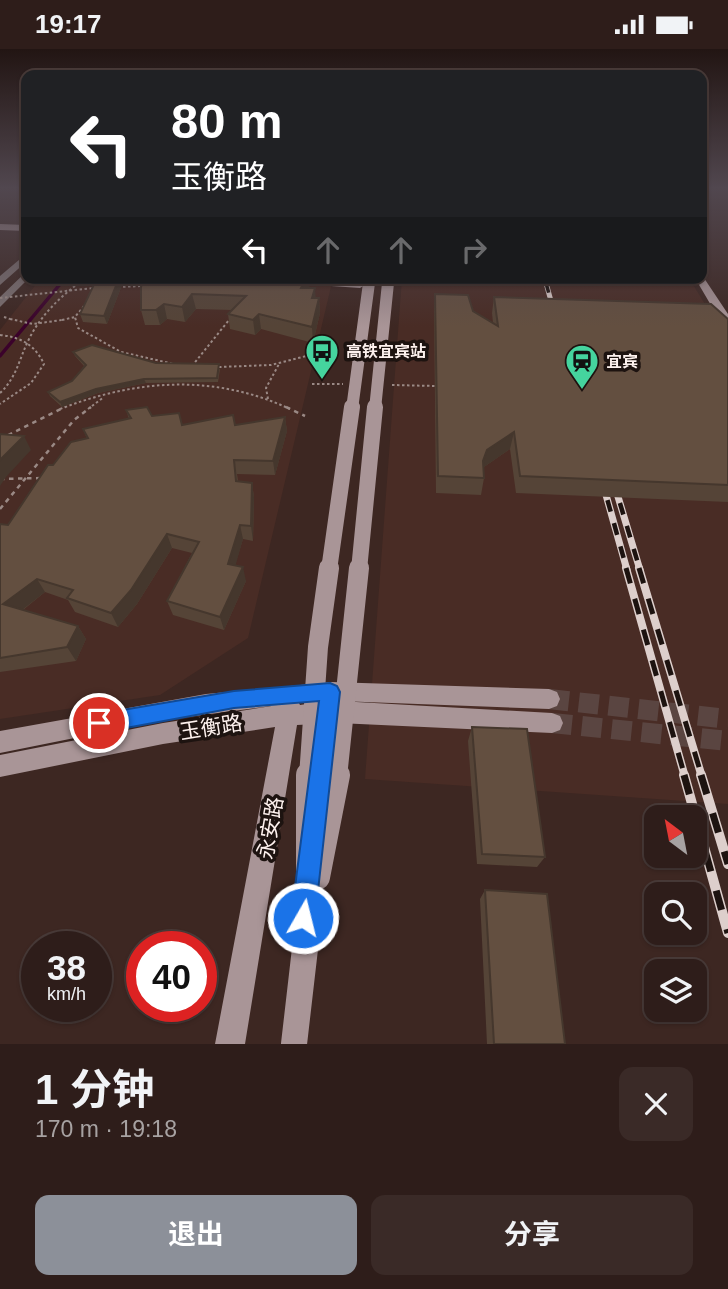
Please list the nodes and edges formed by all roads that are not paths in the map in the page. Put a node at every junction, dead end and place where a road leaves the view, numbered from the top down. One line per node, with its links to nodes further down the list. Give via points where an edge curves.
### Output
1 (21, 262): 4 (street)
2 (707, 278): 13 (main road)
3 (21, 279): 11 (street)
4 (0, 282)
5 (335, 284): 6 (main road)
6 (360, 284)
7 (369, 284): 21 (main road, bridge, via 318,647 309,757)
8 (375, 284): 15 (street)
9 (386, 284): 21 (main road, bridge, via 341,756)
10 (704, 284): 14 (main road)
11 (3, 295): 12 (street)
12 (0, 304)
13 (728, 309)
14 (728, 324)
15 (326, 699): 16 (main road, 玉衡路); 17 (main road, 玉衡路); 18 (main road, 玉衡路); 23 (main road, via 317,817)
16 (549, 699)
17 (289, 706): 19 (main road, 玉衡路, via 198,705); 20 (main road, 玉衡路); 22 (main road, 永安路)
18 (552, 723)
19 (0, 742)
20 (0, 766)
21 (309, 915): 24 (main road, bridge)
22 (230, 1044)
23 (285, 1044)
24 (294, 1044)

